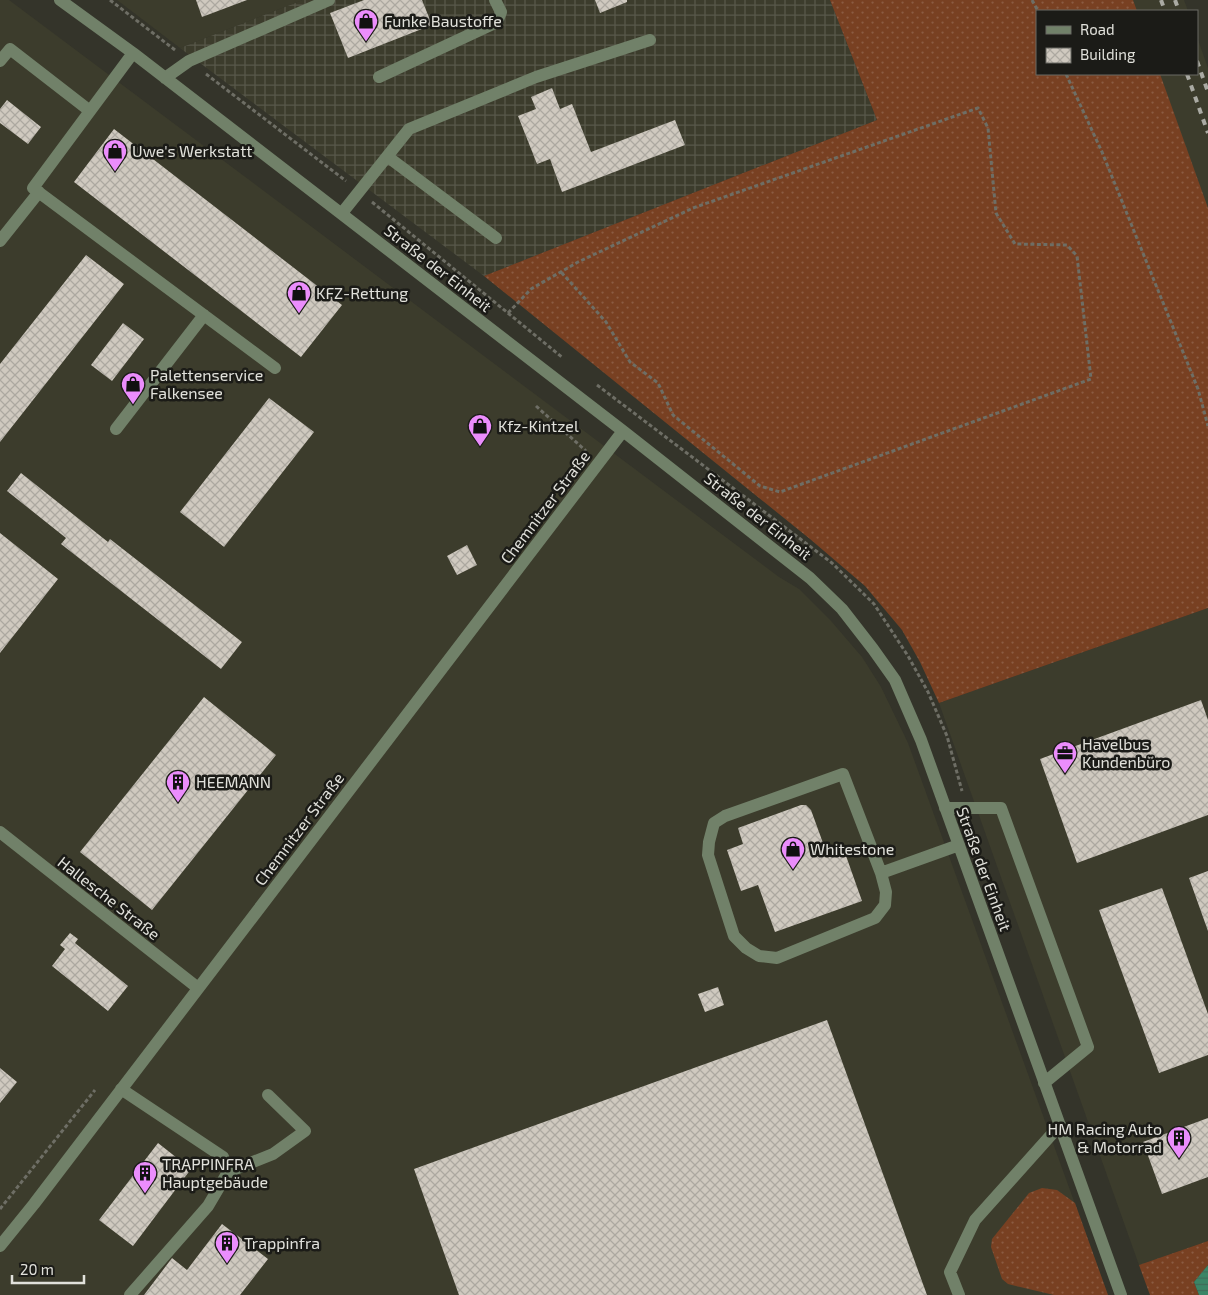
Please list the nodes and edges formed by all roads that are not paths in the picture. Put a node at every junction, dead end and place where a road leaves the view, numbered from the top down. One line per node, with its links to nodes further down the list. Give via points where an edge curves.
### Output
1 (329, 0): 8 (street, via 189,60)
2 (496, 0): 7 (street, via 501,12 497,22)
3 (63, 1): 5 (street, Straße der Einheit)
4 (650, 40): 10 (street, via 536,77 409,129)
5 (133, 53): 8 (street, Straße der Einheit); 9 (street)
6 (0, 61): 9 (street, via 10,49)
7 (379, 77)
8 (165, 78): 12 (street, Straße der Einheit)
9 (90, 111): 11 (street, via 33,188)
10 (388, 157): 12 (street); 13 (street)
11 (39, 192): 14 (street); 15 (street)
12 (342, 214): 18 (street, Straße der Einheit)
13 (496, 238)
14 (0, 241)
15 (204, 315): 16 (street); 17 (street)
16 (275, 368)
17 (116, 429)
18 (623, 431): 19 (street, Straße der Einheit, via 810,578 842,610 895,680); 23 (street, Chemnitzer Straße)
19 (945, 808): 21 (street, Straße der Einheit); 24 (street, via 1001,808 1088,1047)
20 (0, 832): 23 (street, Hallesche Straße)
21 (959, 846): 22 (street); 24 (street, Straße der Einheit)
22 (881, 873): 22 (street, via 886,892 885,905 875,918 777,958 759,956 734,936 708,855 709,842 714,823 725,816 843,774)
23 (198, 988): 25 (street, Chemnitzer Straße)
24 (1044, 1083): 27 (street, Straße der Einheit)
25 (122, 1089): 28 (street, via 222,1157); 29 (street, Chemnitzer Straße)
26 (268, 1095): 28 (street, via 305,1130 273,1154)
27 (1060, 1125): 31 (street, via 975,1220 950,1272); 32 (street, Straße der Einheit)
28 (228, 1172): 30 (street, via 208,1206)
29 (0, 1246)
30 (130, 1295)
31 (959, 1295)
32 (1121, 1295)

